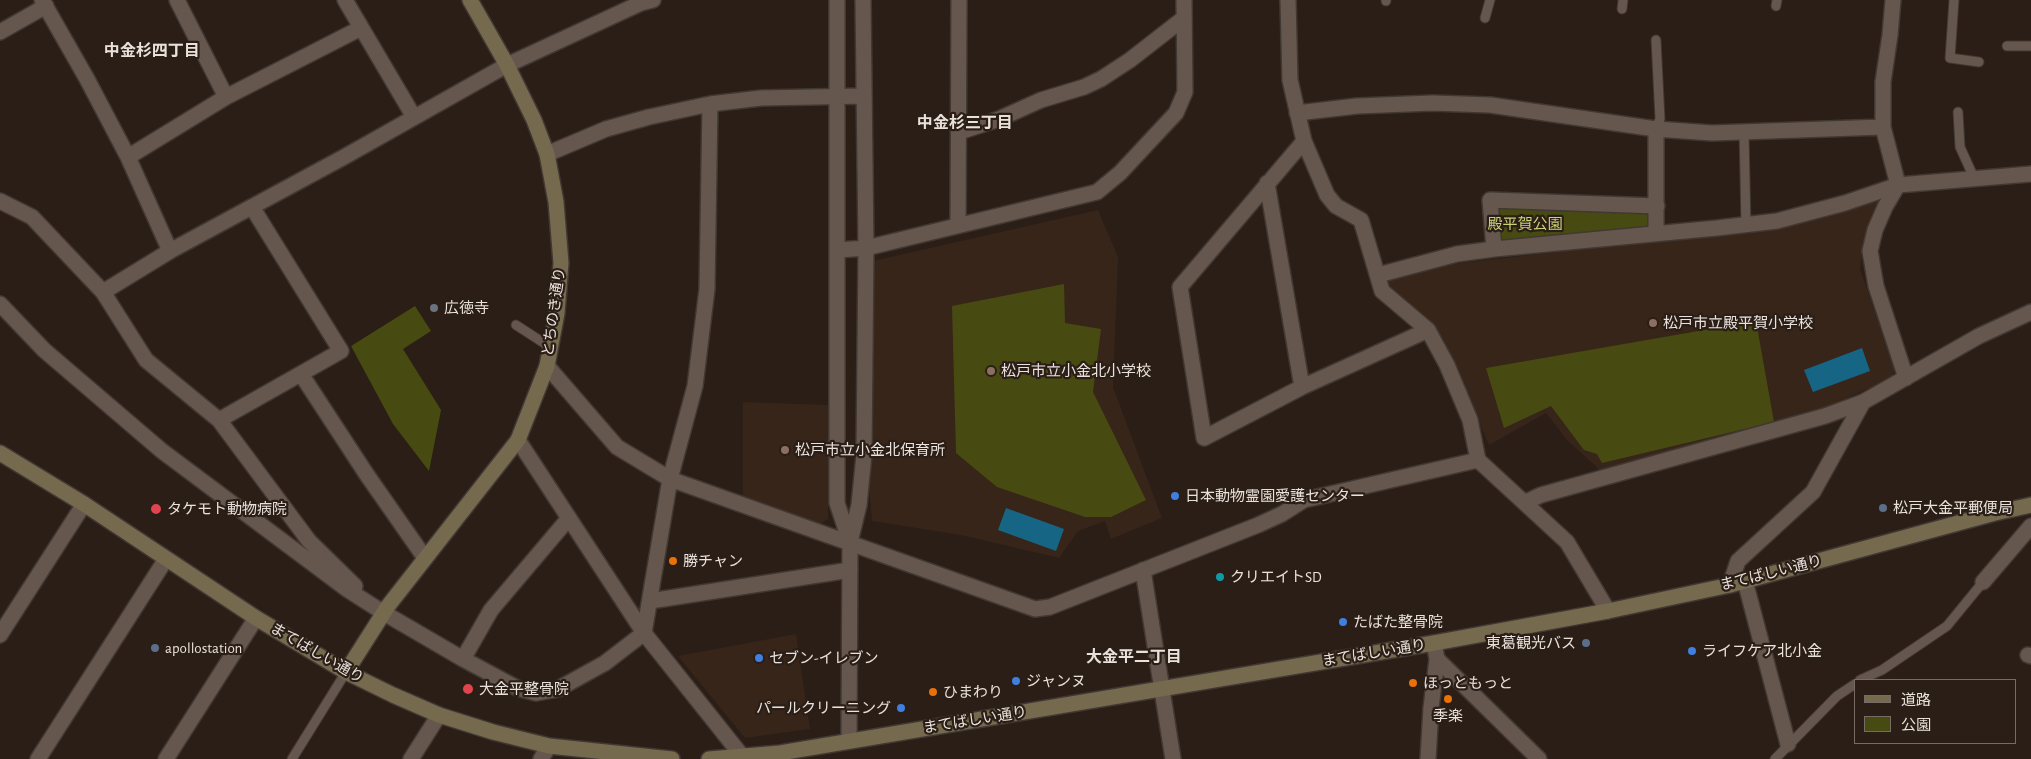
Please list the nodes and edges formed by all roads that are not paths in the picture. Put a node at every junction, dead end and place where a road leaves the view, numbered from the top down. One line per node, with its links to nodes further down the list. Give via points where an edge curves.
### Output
1 (177, 0): 25 (street)
2 (345, 0): 16 (street)
3 (470, 0): 22 (street, とちのき通り)
4 (653, 0): 22 (street)
5 (837, 0): 23 (street)
6 (863, 0): 24 (street)
7 (959, 0): 32 (street)
8 (1184, 0): 14 (street)
9 (1288, 0): 27 (street, via 1290,80)
10 (1490, 0): 15 (lane)
11 (1893, 0): 30 (street, via 1883,82)
12 (1954, 0): 21 (lane, via 1950,58)
13 (44, 3): 17 (street); 36 (street)
14 (1184, 18): 32 (street, via 1101,80); 44 (street, via 1185,92 1176,113 1120,173 1098,192)
15 (1485, 18)
16 (361, 28): 25 (street); 29 (street)
17 (0, 32)
18 (1656, 40): 31 (lane, via 1660,120)
19 (2007, 46): 20 (lane)
20 (2031, 46)
21 (1979, 62)
22 (507, 65): 29 (street); 35 (street, とちのき通り)
23 (836, 96): 24 (street); 26 (street, via 761,98); 49 (street)
24 (864, 96): 47 (street)
25 (226, 98): 36 (street)
26 (710, 104): 35 (street, via 606,129); 67 (street, via 707,290 695,386)
27 (1297, 112): 31 (street, via 1433,103 1490,105); 34 (street)
28 (1958, 112): 38 (lane, via 1960,147)
29 (414, 118): 43 (street)
30 (1883, 127): 33 (street); 40 (street)
31 (1656, 129): 33 (street); 42 (street)
32 (959, 132): 44 (street)
33 (1744, 133): 45 (lane)
34 (1304, 141): 39 (street); 51 (street, via 1327,195 1336,206 1361,220)
35 (547, 154): 57 (street, とちのき通り, via 562,263)
36 (128, 157): 50 (street)
37 (2031, 174): 38 (street)
38 (1975, 180): 40 (street)
39 (1267, 183): 61 (street); 61 (street, via 1180,287 1204,438)
40 (1898, 185): 45 (street, via 1805,214); 60 (street, via 1875,230 1870,251 1876,286)
41 (0, 201): 52 (street, via 32,217)
42 (1657, 206): 46 (street); 48 (street, via 1490,200)
43 (252, 207): 50 (street); 59 (street, via 341,351)
44 (958, 225): 47 (street)
45 (1746, 225): 46 (street)
46 (1656, 233): 48 (street)
47 (866, 248): 49 (street); 73 (street, via 864,454 859,505)
48 (1494, 249): 51 (street, via 1457,254)
49 (838, 250): 73 (street, via 837,503)
50 (170, 251): 52 (street)
51 (1378, 275): 56 (street, via 1382,291)
52 (103, 292): 63 (street, via 146,360)
53 (0, 304): 81 (street, via 44,350 162,451)
54 (2031, 312): 60 (street, via 1980,336)
55 (516, 326): 57 (lane)
56 (1428, 330): 61 (street); 66 (street, via 1470,420)
57 (550, 347): 58 (street, とちのき通り)
58 (546, 366): 64 (street, とちのき通り); 67 (street, via 617,447)
59 (301, 374): 63 (street); 74 (street)
60 (1906, 378): 62 (street)
61 (1302, 387)
62 (1863, 402): 68 (street, via 1825,416 1541,495); 79 (street, via 1813,492 1738,561)
63 (218, 420): 81 (street, via 309,541)
64 (518, 440): 71 (street); 74 (street, とちのき通り)
65 (0, 453): 69 (street, まてばしい通り)
66 (1478, 460): 68 (street); 77 (street, via 1304,500 1258,526)
67 (670, 479): 73 (street); 80 (street)
68 (1526, 502): 82 (street, via 1567,542)
69 (84, 504): 75 (street, まてばしい通り); 86 (street)
70 (2031, 505): 79 (street, まてばしい通り)
71 (569, 518): 85 (street); 89 (street, via 491,610)
72 (2031, 526): 78 (street)
73 (850, 542): 76 (street); 77 (street, via 1035,609 1050,608)
74 (426, 558): 83 (street, とちのき通り)
75 (166, 559): 84 (street, まてばしい通り); 99 (street)
76 (850, 570): 80 (street); 95 (street)
77 (1143, 570): 93 (street)
78 (1983, 582): 91 (lane, via 1947,626 1882,670)
79 (1737, 583): 82 (street, まてばしい通り); 96 (street)
80 (650, 601): 85 (street)
81 (371, 605): 83 (street)
82 (1608, 611): 87 (street, まてばしい通り)
83 (384, 614): 89 (street); 90 (street, とちのき通り)
84 (256, 618): 90 (street, まてばしい通り); 100 (street)
85 (644, 633): 89 (street, via 605,663 558,689 536,692 517,688); 98 (street)
86 (0, 635)
87 (1434, 643): 88 (street); 93 (street, まてばしい通り)
88 (1437, 658): 107 (street, via 1430,708); 108 (street)
89 (463, 659)
90 (346, 672): 94 (street, まてばしい通り); 101 (lane)
91 (1862, 679)
92 (1854, 685): 96 (lane, via 1837,696)
93 (1162, 689): 95 (street, まてばしい通り); 106 (street)
94 (439, 715): 97 (street, まてばしい通り); 102 (street)
95 (849, 740): 98 (street, まてばしい通り)
96 (1788, 744): 109 (lane)
97 (549, 746): 103 (street); 104 (street, まてばしい通り)
98 (744, 758): 105 (street, まてばしい通り)
99 (38, 759)
100 (166, 759)
101 (292, 759)
102 (411, 759)
103 (541, 759)
104 (672, 759)
105 (709, 759)
106 (1173, 759)
107 (1428, 759)
108 (1539, 759)
109 (1775, 759)

